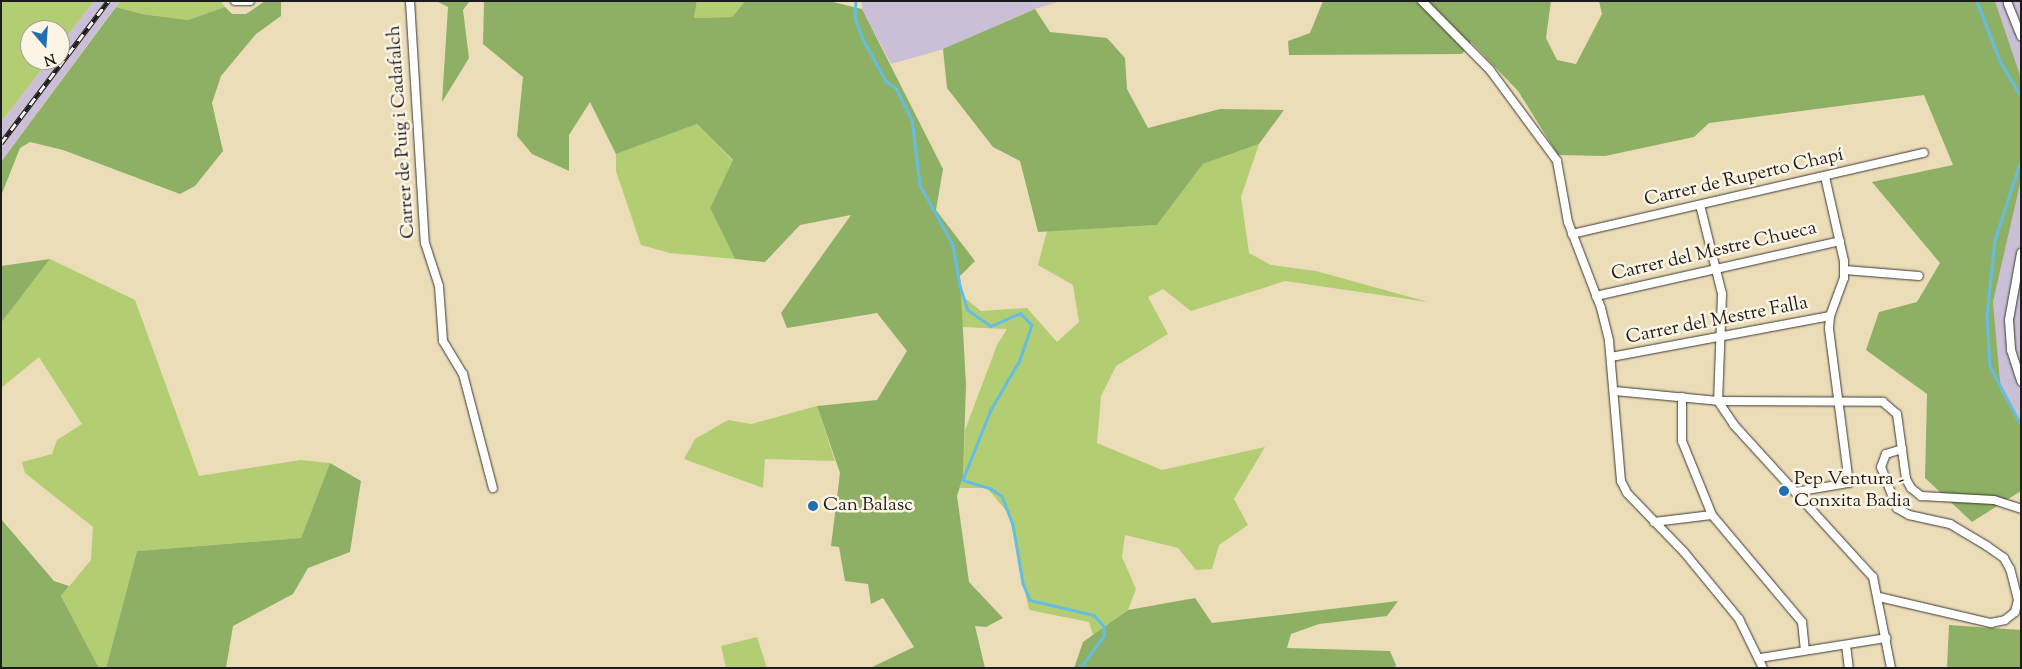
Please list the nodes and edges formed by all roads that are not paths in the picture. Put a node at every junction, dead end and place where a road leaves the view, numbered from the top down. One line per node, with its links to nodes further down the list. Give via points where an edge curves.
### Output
1 (235, 1): 2 (street, via 244,4)
2 (250, 1)
3 (410, 1): 26 (street, Carrer de Puig i Cadafalch, via 425,243 439,286 443,341 463,374)
4 (1422, 1): 10 (street, via 1490,70 1557,161)
5 (2008, 4): 6 (street)
6 (2021, 36)
7 (1924, 154): 8 (street, Carrer de Ruperto Chapí)
8 (1825, 177): 9 (street, Carrer de Ruperto Chapí); 11 (street)
9 (1700, 205): 10 (street, Carrer de Ruperto Chapí); 13 (street)
10 (1572, 234): 16 (street)
11 (1840, 241): 13 (street, Carrer del Mestre Chueca); 14 (street)
12 (2021, 252): 20 (street, via 2009,320 2011,350)
13 (1717, 269): 16 (street, Carrer del Mestre Chueca); 18 (street, via 1724,311)
14 (1845, 270): 15 (street); 17 (street)
15 (1919, 276)
16 (1596, 296): 19 (street)
17 (1830, 316): 18 (street, Carrer del Mestre Falla); 24 (street)
18 (1721, 337): 19 (street, Carrer del Mestre Falla); 23 (street)
19 (1611, 357): 21 (street)
20 (2021, 381)
21 (1615, 391): 22 (street); 30 (street, via 1621,481 1627,493)
22 (1682, 397): 23 (street); 29 (street, via 1682,441)
23 (1718, 401): 24 (street); 27 (street, via 1734,425)
24 (1839, 403): 25 (street, via 1883,402 1891,406 1897,414); 27 (street, via 1849,483)
25 (1902, 449): 28 (street, via 1906,479 1921,496 1994,500); 31 (street, via 1886,454 1881,467 1897,508 1909,515 1950,524 2004,558 2018,600 2015,612 2005,620 1991,623)
26 (493, 488)
27 (1795, 492): 31 (street, via 1873,577)
28 (2021, 509)
29 (1712, 515): 30 (street); 34 (street, via 1802,622)
30 (1654, 522): 35 (street, via 1684,552 1739,619)
31 (1879, 597): 32 (street)
32 (1886, 638): 33 (street); 38 (street)
33 (1846, 645): 34 (street); 37 (street)
34 (1805, 650): 35 (street)
35 (1760, 658): 36 (street)
36 (1763, 668)
37 (1849, 668)
38 (1891, 668)

